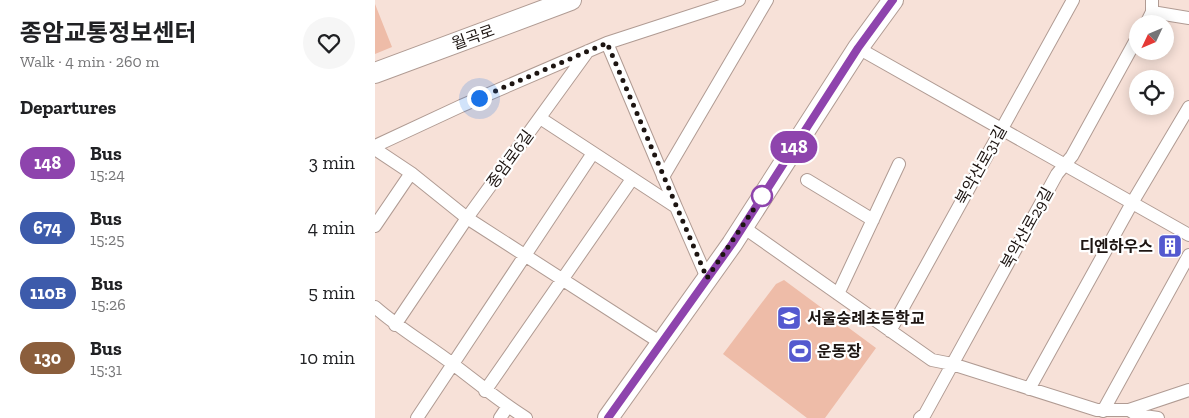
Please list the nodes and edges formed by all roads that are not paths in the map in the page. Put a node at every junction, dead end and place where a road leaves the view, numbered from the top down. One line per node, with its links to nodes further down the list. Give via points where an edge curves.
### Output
1 (571, 0): 12 (main road, 월곡로)
2 (739, 0): 8 (street)
3 (767, 0): 21 (street)
4 (893, 0): 9 (main road)
5 (1073, 0): 15 (street, 북악산로31길)
6 (1152, 6): 7 (street)
7 (1189, 18)
8 (607, 43): 10 (street); 21 (street)
9 (858, 48): 15 (street); 29 (main road)
10 (589, 51): 14 (street); 16 (street)
11 (1129, 53): 19 (street, 북악산로29길, via 1072,156)
12 (375, 73)
13 (1189, 107): 24 (street)
14 (540, 118): 17 (street, 종암로6길); 26 (street, 종암로6길)
15 (1001, 128): 19 (street); 38 (street, 북악산로31길)
16 (375, 147): 20 (street)
17 (593, 153): 22 (street, 종암로6길); 31 (street)
18 (899, 164): 27 (street)
19 (1064, 164): 24 (street); 41 (street, 북악산로29길)
20 (411, 173): 26 (street); 28 (street)
21 (663, 177): 25 (street)
22 (632, 179): 25 (street, 종암로6길); 34 (street)
23 (807, 180): 27 (street)
24 (1132, 203): 30 (street); 42 (street)
25 (675, 207): 33 (street)
26 (467, 218): 31 (street); 37 (street, 종암로6길)
27 (873, 220): 35 (street)
28 (375, 226)
29 (743, 227): 33 (main road); 35 (street)
30 (1189, 235)
31 (525, 254): 34 (street); 40 (street)
32 (1189, 255): 47 (street)
33 (707, 278): 39 (main road)
34 (562, 279): 39 (street); 44 (street)
35 (838, 294): 38 (street)
36 (375, 308): 37 (street)
37 (395, 325): 40 (street)
38 (891, 331): 41 (street, via 932,360)
39 (661, 343): 51 (main road)
40 (454, 364): 44 (street); 48 (street)
41 (952, 364): 42 (street); 52 (street, 북악산로29길)
42 (1029, 388): 47 (street)
43 (1189, 390): 46 (street)
44 (485, 391): 45 (street)
45 (508, 406): 49 (street); 50 (street)
46 (1129, 410): 47 (street); 53 (street, via 1137,415)
47 (1103, 411)
48 (417, 418)
49 (500, 418)
50 (526, 418)
51 (608, 418)
52 (920, 418)
53 (1158, 418)

